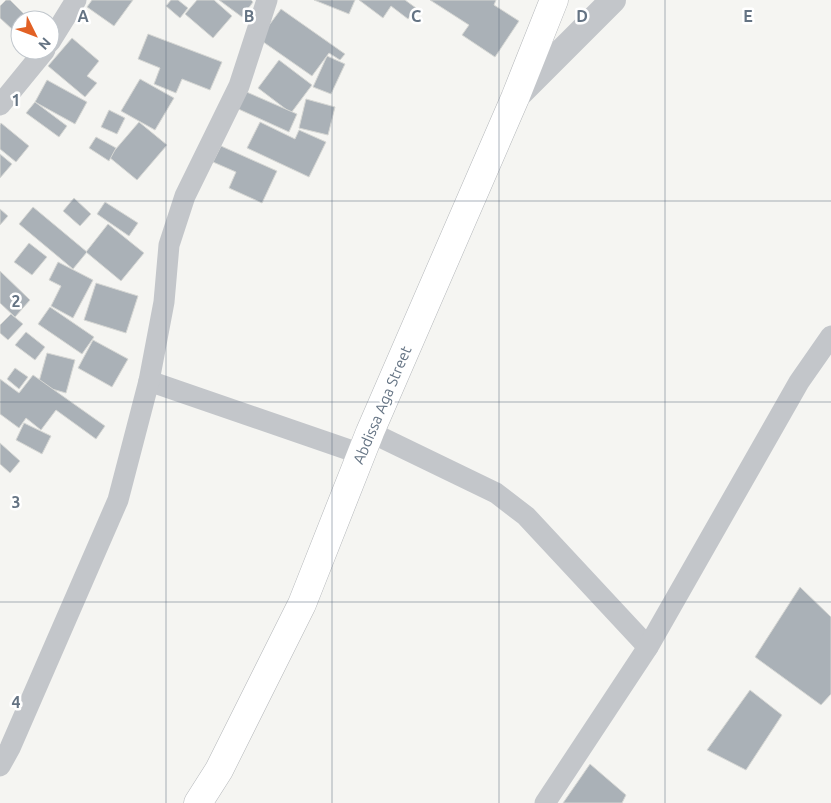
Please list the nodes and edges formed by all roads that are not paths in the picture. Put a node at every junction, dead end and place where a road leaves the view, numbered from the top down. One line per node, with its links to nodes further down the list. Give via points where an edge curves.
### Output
1 (76, 0): 5 (street)
2 (267, 0): 10 (street, via 239,86 185,196 169,245 164,302)
3 (554, 0): 7 (highway, Abdissa Aga Street)
4 (613, 0): 7 (street)
5 (60, 26)
6 (37, 60): 8 (street)
7 (515, 98): 11 (highway, Abdissa Aga Street)
8 (0, 105)
9 (831, 336): 12 (street, via 799,382)
10 (149, 381): 11 (street); 13 (street, via 118,500)
11 (365, 443): 12 (street, via 496,493 526,516); 14 (highway, Abdissa Aga Street, via 302,604 219,770)
12 (648, 647): 15 (street)
13 (0, 766)
14 (198, 803)
15 (545, 803)

